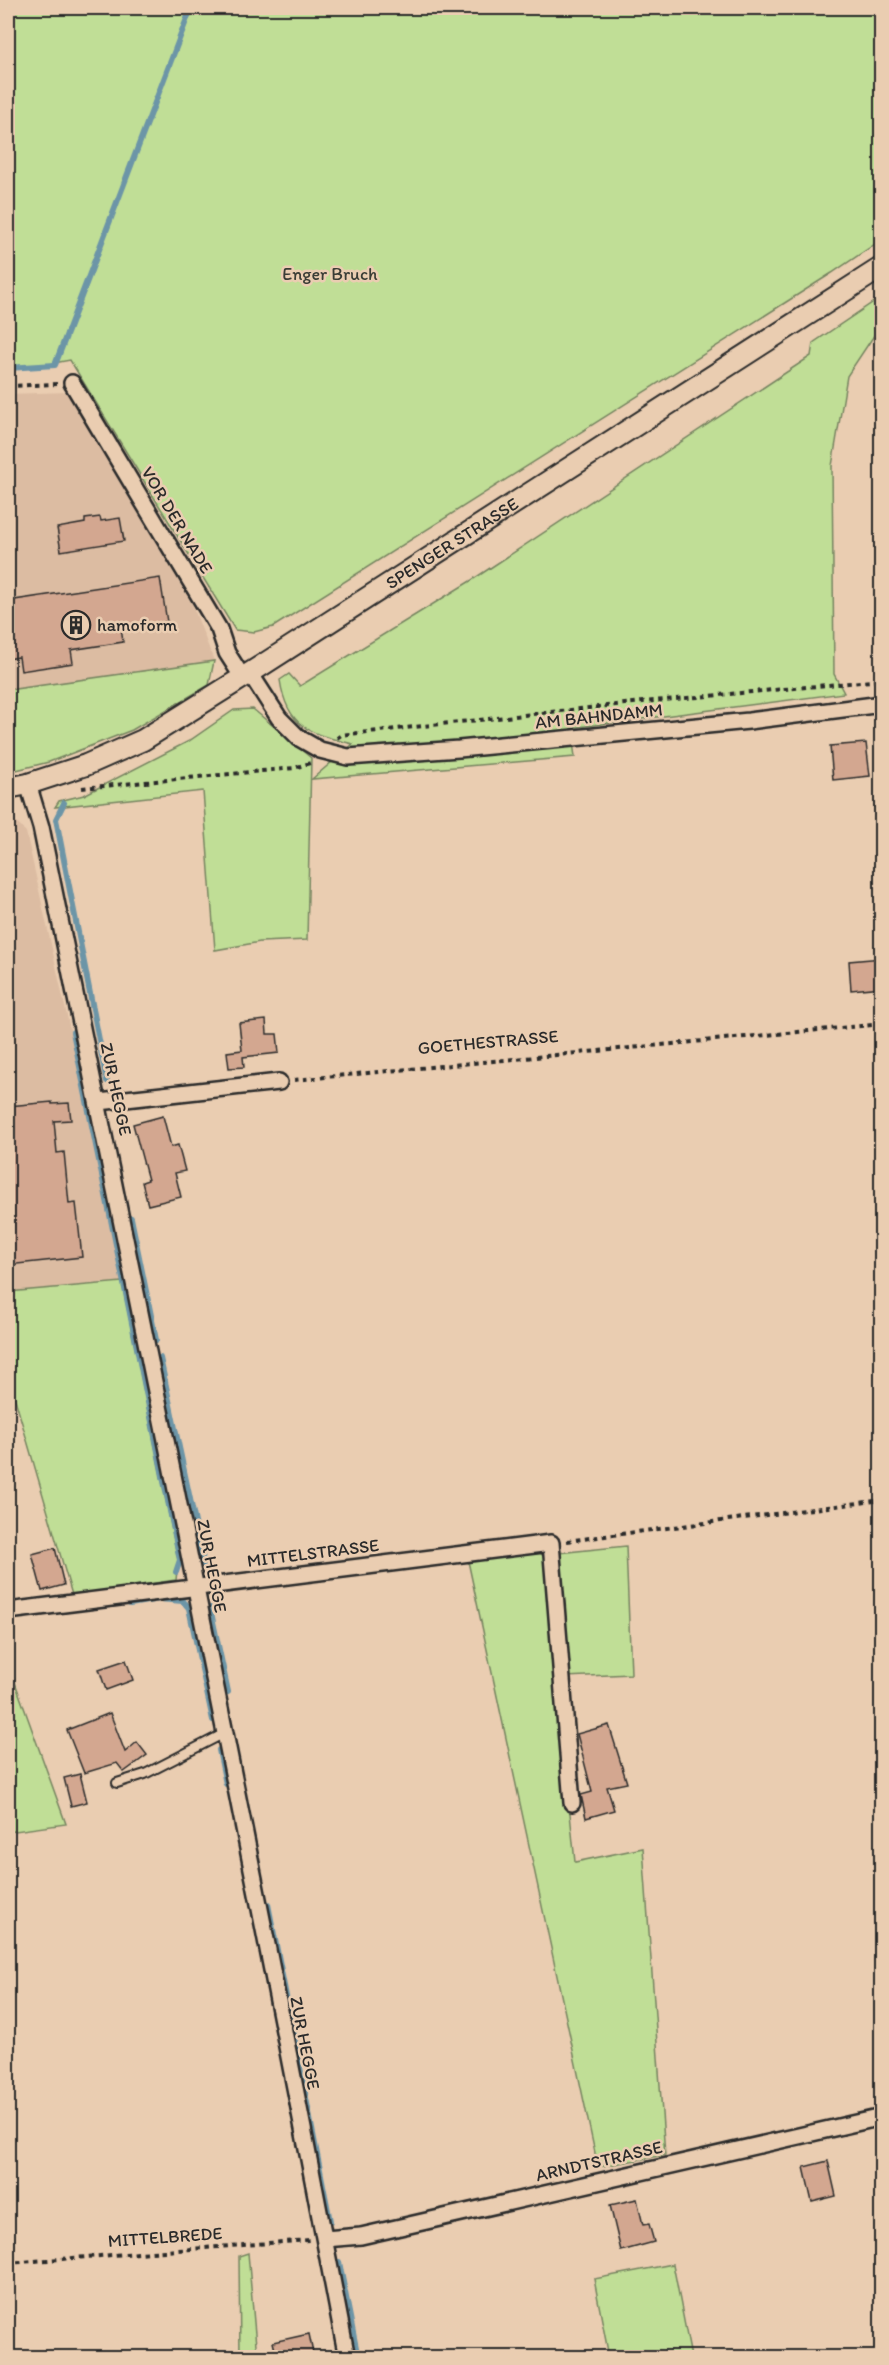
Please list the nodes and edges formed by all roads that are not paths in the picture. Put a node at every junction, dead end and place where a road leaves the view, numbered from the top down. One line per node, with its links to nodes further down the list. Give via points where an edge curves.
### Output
1 (882, 267): 3 (street, SPENGER STRASSE)
2 (72, 383): 3 (street, VOR DER NADE, via 219,629 227,652)
3 (247, 676): 4 (street, AM BAHNDAMM, via 299,738 320,750 348,757 749,721); 5 (street, SPENGER STRASSE, via 142,740 86,765)
4 (882, 704)
5 (28, 784): 6 (street, SPENGER STRASSE); 8 (street, ZUR HEGGE, via 41,827)
6 (8, 788)
7 (279, 1082): 8 (street)
8 (99, 1102): 9 (street, ZUR HEGGE)
9 (197, 1587): 10 (street, MITTELSTRASSE); 11 (street, ZUR HEGGE); 13 (street, MITTELSTRASSE, via 551,1543)
10 (8, 1611)
11 (225, 1733): 12 (lane, via 145,1774); 15 (street, ZUR HEGGE)
12 (117, 1783)
13 (572, 1803)
14 (882, 2117): 15 (street, ARNDTSTRASSE, via 361,2236)
15 (325, 2239): 16 (street, ZUR HEGGE)
16 (348, 2358)

